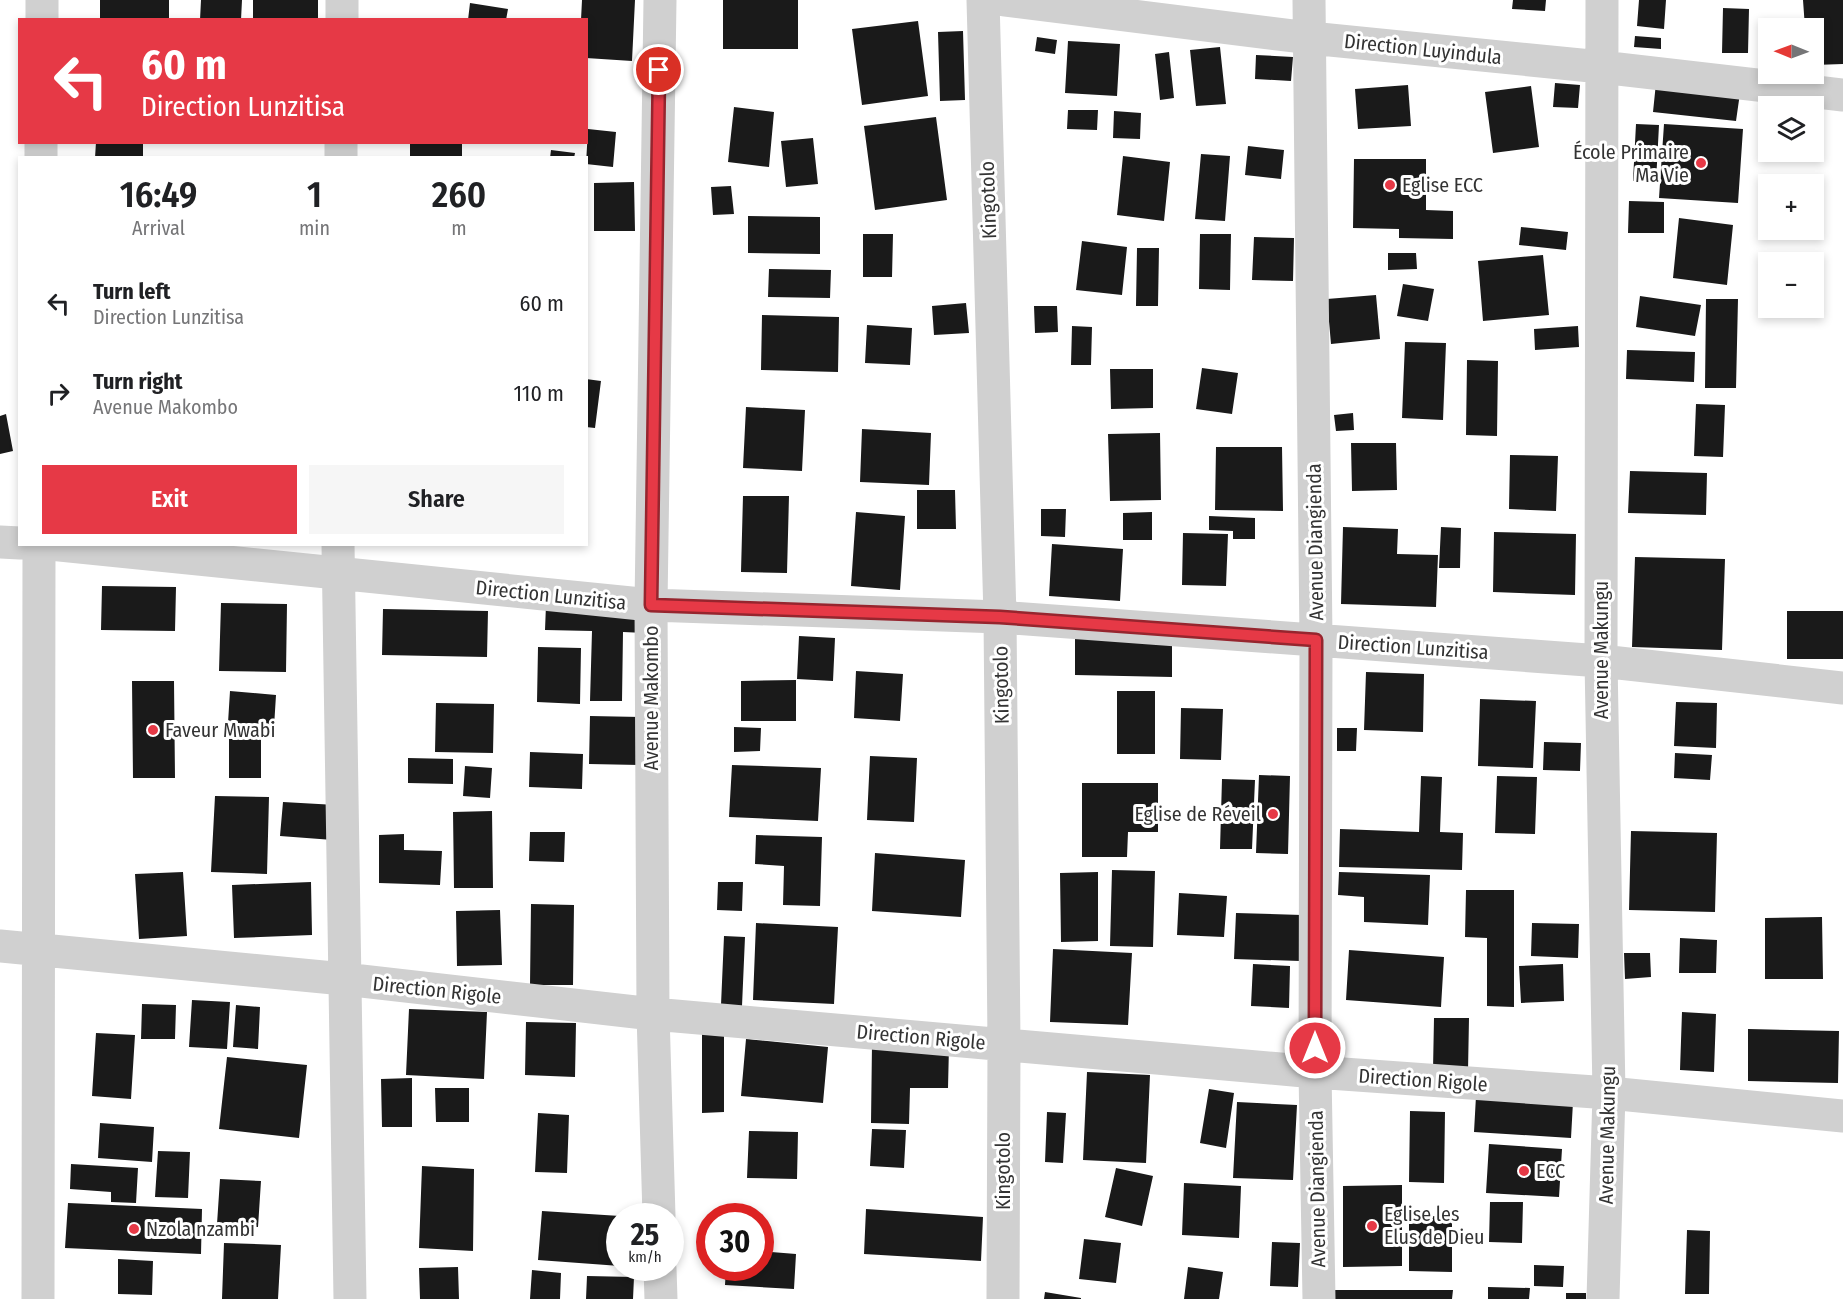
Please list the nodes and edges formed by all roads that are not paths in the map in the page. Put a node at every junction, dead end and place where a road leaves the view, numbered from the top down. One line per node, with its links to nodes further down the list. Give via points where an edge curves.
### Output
1 (42, 0): 8 (street)
2 (342, 0): 9 (street)
3 (660, 0): 18 (street, Avenue Makombo)
4 (983, 0): 19 (street, Kingotolo)
5 (1004, 0): 10 (street, Direction Luyindula)
6 (1309, 0): 10 (street, Avenue Diangienda)
7 (1602, 0): 11 (street, Avenue Makungu)
8 (42, 18)
9 (342, 18)
10 (1310, 38): 11 (street, Direction Luyindula); 20 (street, Avenue Diangienda)
11 (1601, 67): 12 (street, Direction Luyindula); 21 (street, Avenue Makungu)
12 (1843, 95)
13 (0, 542): 14 (street)
14 (18, 543)
15 (39, 546): 24 (street)
16 (88, 546): 17 (street, Direction Lunzitisa)
17 (338, 559): 18 (street, Direction Lunzitisa); 25 (street)
18 (651, 605): 19 (street, Direction Lunzitisa); 26 (street, Avenue Makombo)
19 (1000, 617): 20 (street, Direction Lunzitisa); 27 (street, Kingotolo)
20 (1316, 640): 21 (street, Direction Lunzitisa); 28 (street, Avenue Diangienda)
21 (1600, 661): 22 (street, Direction Lunzitisa); 29 (street, Avenue Makungu)
22 (1843, 688)
23 (0, 946): 24 (street, Direction Rigole)
24 (37, 948): 25 (street, Direction Rigole); 33 (street)
25 (344, 979): 26 (street, Direction Rigole); 34 (street)
26 (653, 1014): 27 (street, Direction Rigole); 31 (street, Avenue Makombo)
27 (1004, 1044): 28 (street, Direction Rigole); 36 (street, Kingotolo)
28 (1315, 1072): 29 (street, Direction Rigole); 37 (street, Avenue Diangienda)
29 (1609, 1094): 30 (street, Direction Rigole); 38 (street, Avenue Makungu)
30 (1843, 1116)
31 (659, 1203)
32 (660, 1281): 35 (street)
33 (38, 1299)
34 (350, 1299)
35 (661, 1299)
36 (1002, 1299)
37 (1318, 1299)
38 (1603, 1299)

